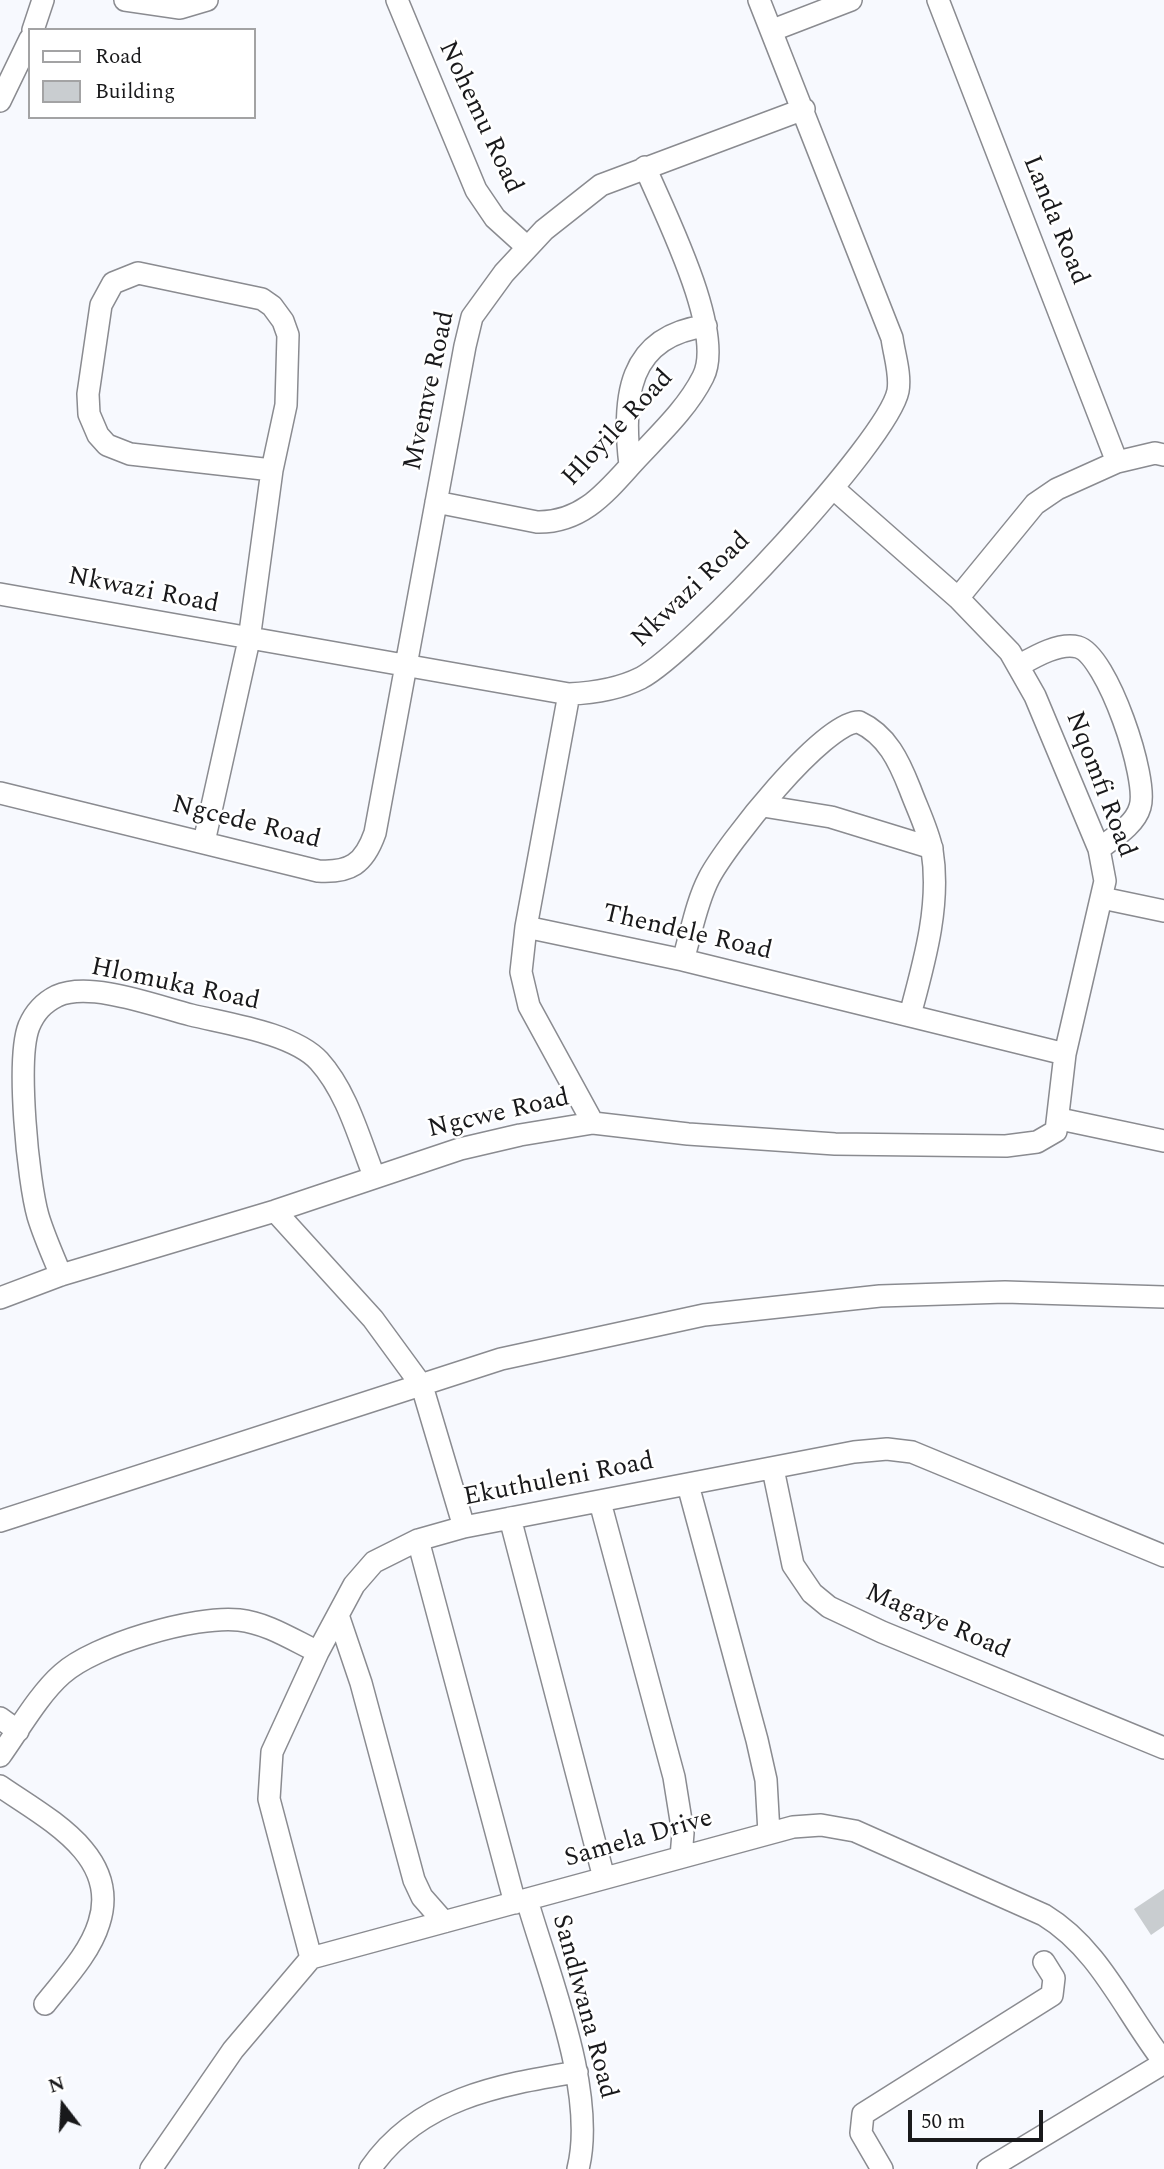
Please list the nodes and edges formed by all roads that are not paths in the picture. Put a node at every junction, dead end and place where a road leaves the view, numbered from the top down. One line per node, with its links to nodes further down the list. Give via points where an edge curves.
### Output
1 (43, 0): 8 (street)
2 (125, 0): 3 (street, via 180,8)
3 (207, 0)
4 (397, 0): 14 (street, Nohemu Road, via 476,190 495,218)
5 (759, 0): 9 (street, Nkwazi Road)
6 (851, 0): 9 (street)
7 (938, 0): 17 (street, Landa Road)
8 (34, 28)
9 (773, 30): 12 (street, Nkwazi Road)
10 (28, 43): 11 (street)
11 (0, 101)
12 (804, 110): 13 (street, Mvemve Road); 20 (street, Nkwazi Road, via 892,338 897,371 898,391 887,416)
13 (645, 166): 14 (street, Mvemve Road, via 601,185 573,204); 15 (street, Hloyile Road)
14 (527, 247): 21 (street, Mvemve Road, via 472,317)
15 (706, 326): 18 (street, Hloyile Road, via 710,360 703,377); 18 (street, via 664,339 640,365 628,402)
16 (1164, 455): 17 (street)
17 (1117, 462): 23 (street, via 1035,504)
18 (631, 465): 21 (street, Hloyile Road, via 579,514 552,522)
19 (272, 470): 19 (street, via 286,405 289,348 283,321 272,306 262,299 138,272 113,283 101,305 88,394 89,414 98,435 107,445 130,454); 24 (street)
20 (833, 488): 23 (street, Nqomfi Road); 27 (street, Nkwazi Road, via 739,592 677,651 641,678)
21 (436, 502): 25 (street, Mvemve Road)
22 (0, 594): 24 (street, Nkwazi Road)
23 (957, 597): 26 (street, Nqomfi Road, via 995,633)
24 (249, 640): 25 (street, Nkwazi Road); 30 (street)
25 (406, 665): 27 (street, Nkwazi Road); 30 (street, Ngcede Road, via 375,834 358,864 335,872 318,871)
26 (1017, 666): 32 (street, Nqomfi Road, via 1035,696); 32 (street, via 1077,646 1090,652 1102,669 1135,756 1141,807)
27 (569, 694): 35 (street)
28 (0, 793): 30 (street, Ngcede Road)
29 (763, 806): 31 (street, via 831,817); 31 (street, via 830,734 859,722 888,744); 36 (street, via 725,849 707,881)
30 (204, 842)
31 (932, 848): 37 (street, via 934,882 927,951)
32 (1099, 849): 33 (street, Nqomfi Road, via 1105,881)
33 (1101, 898): 34 (street); 38 (street, Nqomfi Road)
34 (1164, 911)
35 (526, 927): 36 (street, Thendele Road); 40 (street, via 521,972 529,1006)
36 (683, 960): 37 (street, Thendele Road)
37 (909, 1015): 38 (street, Thendele Road)
38 (1065, 1054): 39 (street, Nqomfi Road)
39 (1060, 1119): 40 (street, Ngcwe Road, via 1056,1131 1037,1142 984,1147 835,1144); 41 (street)
40 (593, 1123): 42 (street, Ngcwe Road, via 484,1143)
41 (1164, 1141)
42 (374, 1175): 43 (street, Ngcwe Road); 44 (street, Hlomuka Road, via 334,1083 304,1048 109,995 76,991 58,995 41,1005 35,1015 25,1054 29,1171 38,1217)
43 (275, 1211): 44 (street, Ngcwe Road); 47 (street, via 373,1319)
44 (61, 1275): 46 (street, Ngcwe Road)
45 (1164, 1297): 47 (street, via 1005,1292 791,1303 611,1333)
46 (0, 1298)
47 (422, 1385): 52 (street); 53 (street)
48 (773, 1469): 49 (street, Ekuthuleni Road); 55 (street, Ekuthuleni Road, via 854,1452 912,1452); 60 (street, Magaye Road, via 793,1565 812,1593 829,1607)
49 (688, 1485): 50 (street, Ekuthuleni Road); 63 (street, via 757,1740 766,1780)
50 (600, 1502): 51 (street, Ekuthuleni Road); 64 (street, via 674,1777 683,1833)
51 (510, 1518): 53 (street, Ekuthuleni Road); 65 (street)
52 (0, 1521)
53 (464, 1527): 54 (street, Ekuthuleni Road)
54 (418, 1540): 56 (street, Ekuthuleni Road, via 374,1562 354,1585); 66 (street, Sandlwana Road)
55 (1164, 1556)
56 (338, 1615): 57 (street, Ekuthuleni Road); 67 (street, via 414,1880)
57 (318, 1652): 59 (street, via 266,1626 241,1620 179,1626 126,1641 61,1675); 68 (street, Ekuthuleni Road, via 281,1727 269,1775 269,1799)
58 (0, 1718): 59 (street)
59 (18, 1731): 61 (street)
60 (1164, 1748)
61 (0, 1756)
62 (0, 1786): 70 (street, via 87,1851 103,1893 99,1924)
63 (769, 1833): 64 (street, Samela Drive); 71 (street, Samela Drive, via 821,1825 855,1831 1044,1915 1067,1929 1094,1959)
64 (681, 1857): 65 (street, Samela Drive)
65 (604, 1878): 66 (street, Samela Drive)
66 (521, 1902): 67 (street, Samela Drive); 72 (street, Sandlwana Road)
67 (444, 1922): 68 (street, Samela Drive)
68 (311, 1958): 73 (street, via 233,2050)
69 (1044, 1962): 76 (street, via 1054,1978 1052,1995 863,2114 861,2133)
70 (45, 2004)
71 (1164, 2063): 77 (street)
72 (577, 2072): 74 (street, via 515,2082 450,2103 402,2131); 75 (street, Sandlwana Road, via 584,2123)
73 (151, 2169)
74 (370, 2169)
75 (578, 2169)
76 (882, 2169)
77 (988, 2169)

